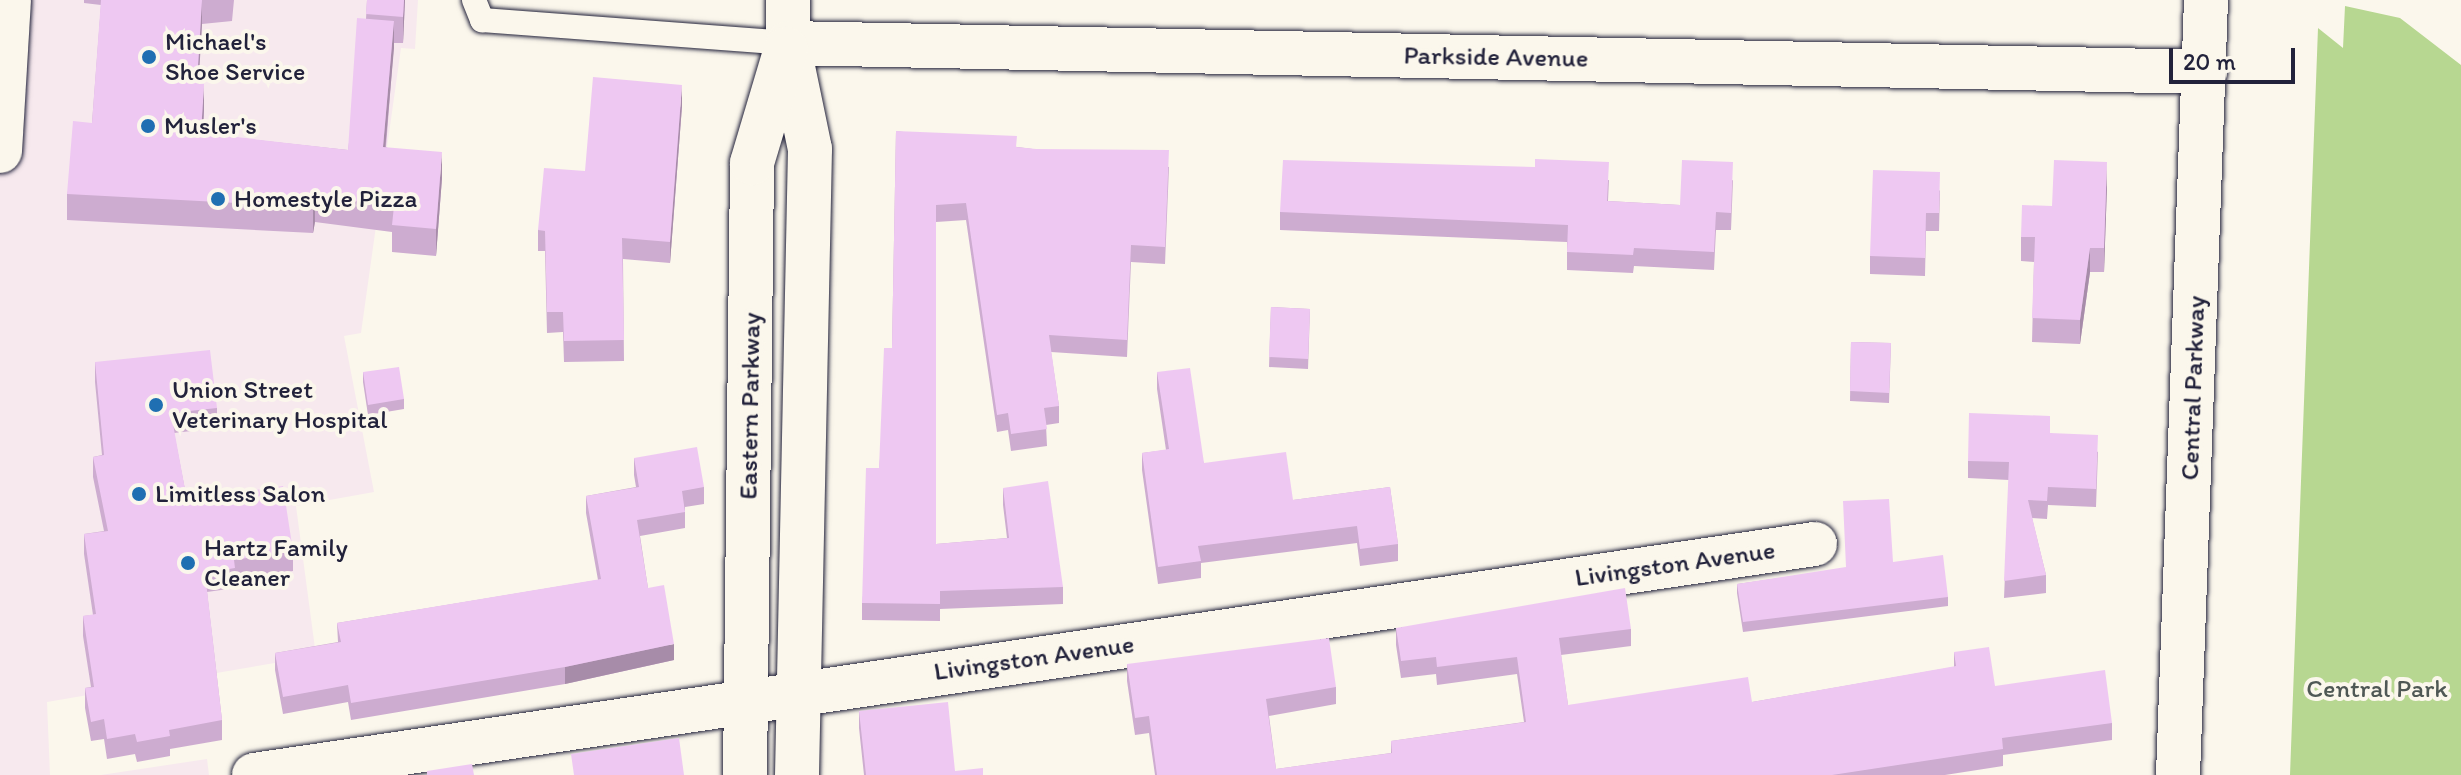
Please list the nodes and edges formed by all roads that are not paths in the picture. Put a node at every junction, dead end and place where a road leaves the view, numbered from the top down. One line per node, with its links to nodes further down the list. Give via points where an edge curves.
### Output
1 (9, 0): 6 (street)
2 (474, 0): 4 (lane, via 482,20)
3 (2206, 0): 5 (street, Central Parkway)
4 (788, 21): 5 (street, Parkside Avenue); 8 (street, via 810,149); 9 (street, Eastern Parkway, via 752,163)
5 (2205, 72): 13 (street, Central Parkway)
6 (0, 151)
7 (1815, 544): 8 (street, Livingston Avenue)
8 (800, 692): 9 (street, Livingston Avenue); 12 (street)
9 (746, 702): 10 (street, Livingston Avenue); 11 (street, Eastern Parkway)
10 (254, 775)
11 (745, 775)
12 (797, 775)
13 (2178, 775)

